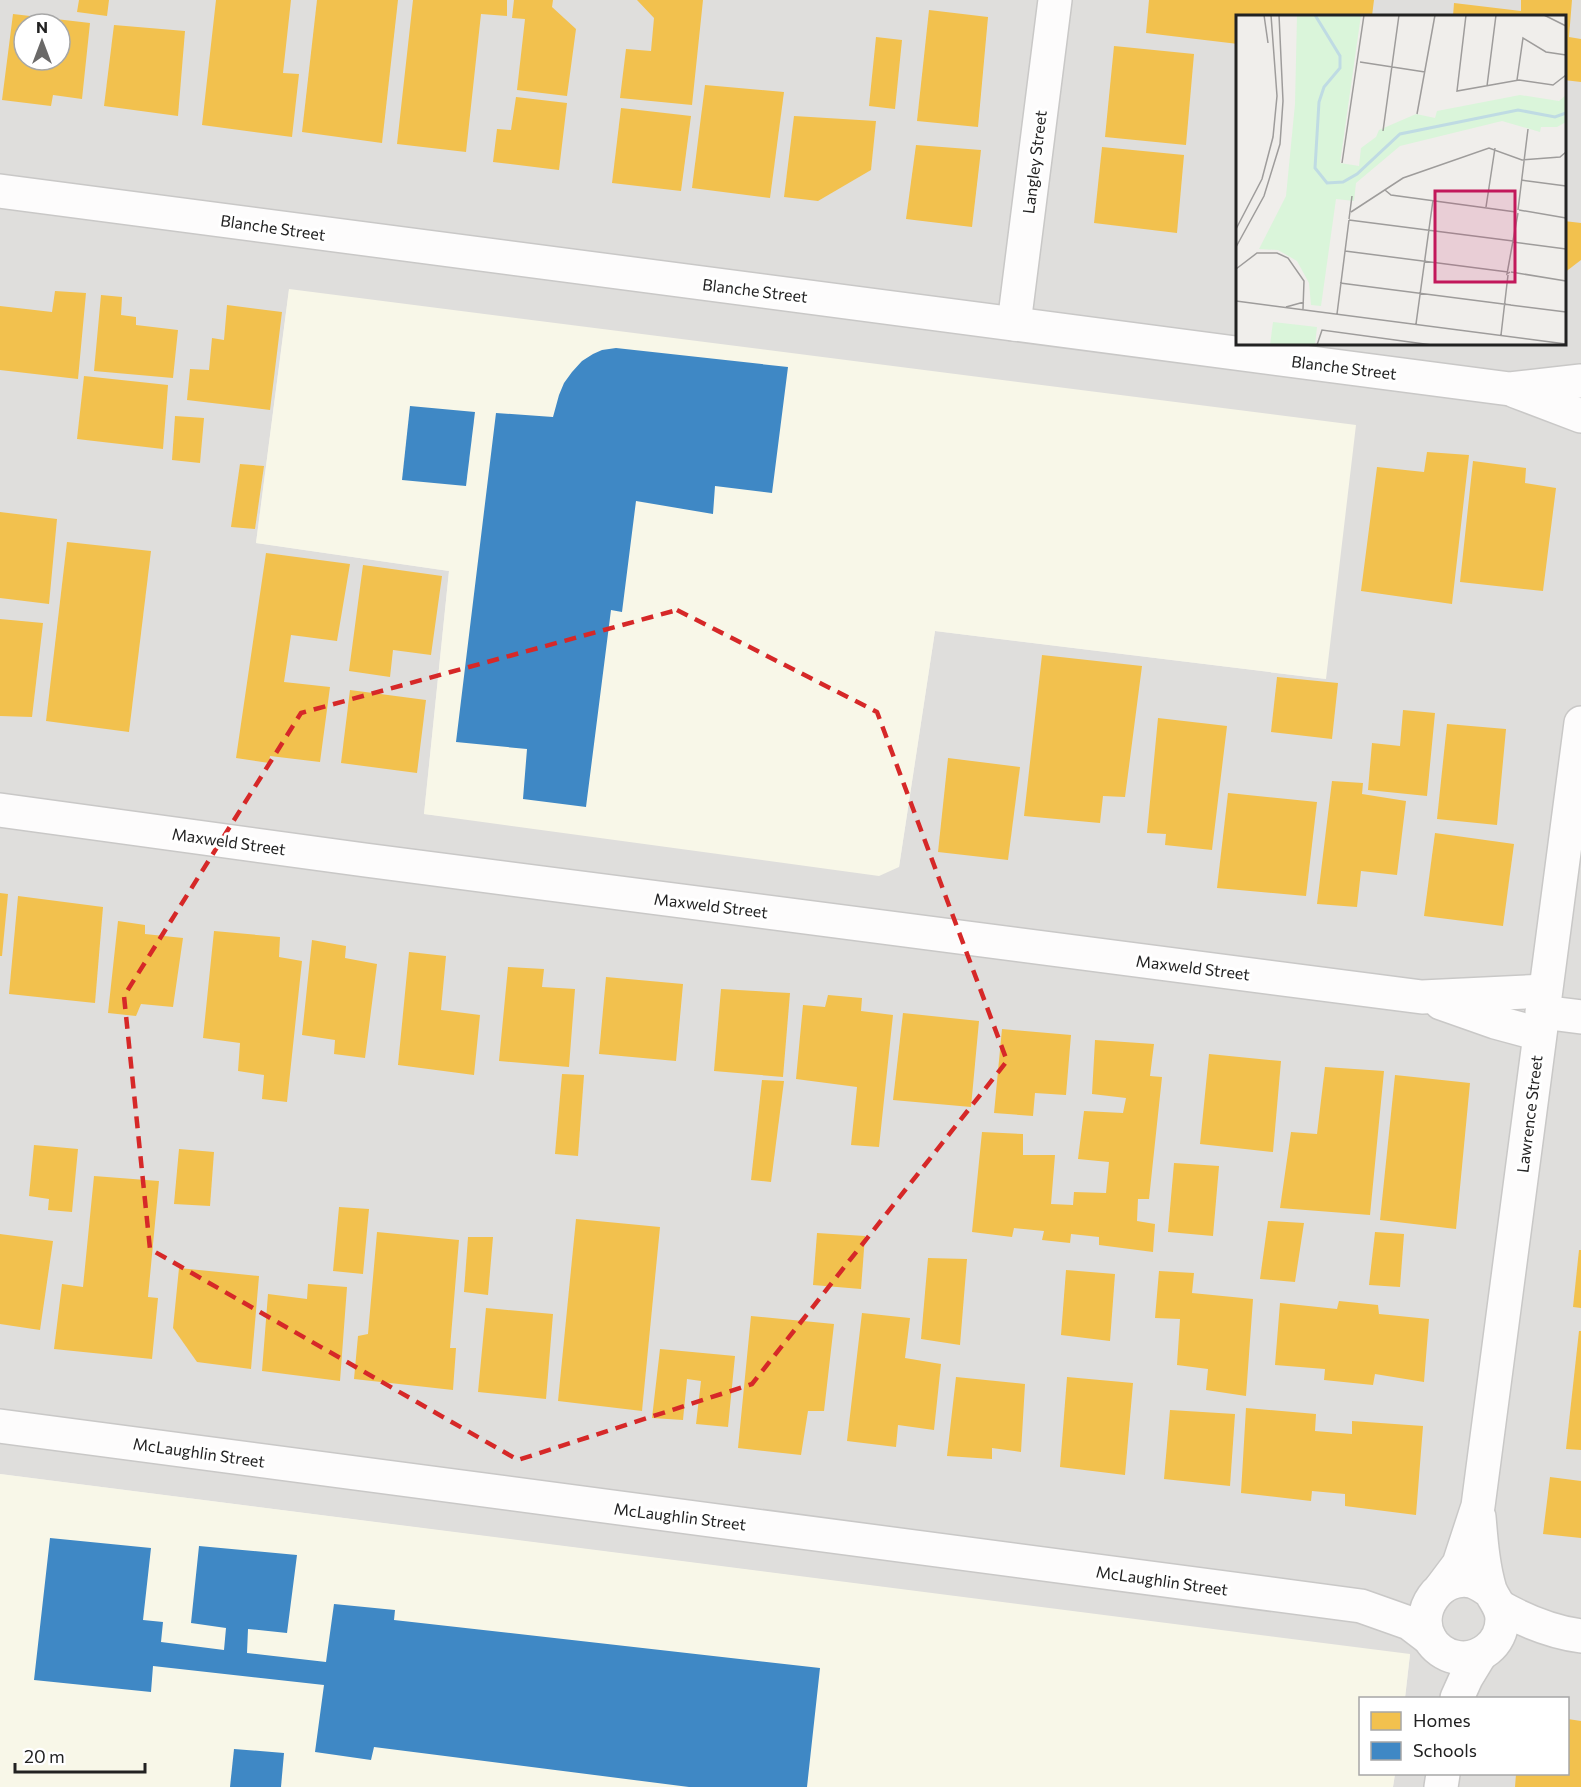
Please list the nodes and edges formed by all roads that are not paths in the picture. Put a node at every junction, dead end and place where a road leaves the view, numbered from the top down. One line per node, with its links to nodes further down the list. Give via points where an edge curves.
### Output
1 (1055, 0): 3 (street, Langley Street)
2 (0, 190): 3 (street, Blanche Street)
3 (1014, 324): 5 (street, Blanche Street)
4 (1581, 381): 5 (street, Blanche Street)
5 (1510, 389): 6 (street, Blanche Street)
6 (1581, 416)
7 (1581, 723): 10 (street, Lawrence Street)
8 (0, 810): 9 (street, Maxweld Street)
9 (1422, 997): 10 (street, Maxweld Street); 10 (street, Maxweld Street, via 1495,1022)
10 (1542, 1012): 11 (street, Maxweld Street); 13 (street, Lawrence Street)
11 (1581, 1017)
12 (0, 1426): 16 (street, McLaughlin Street)
13 (1478, 1506): 14 (street, Lawrence Street, via 1459,1564); 15 (street, Lawrence Street, via 1482,1553)
14 (1437, 1592): 15 (street, via 1461,1581 1472,1581); 16 (street, McLaughlin Street, via 1403,1602); 18 (street, via 1427,1605 1425,1616 1426,1628)
15 (1495, 1599): 17 (street, via 1522,1620); 19 (street, via 1502,1617 1501,1628)
16 (1361, 1606): 18 (street, McLaughlin Street, via 1409,1623)
17 (1575, 1635): 19 (street, via 1526,1638)
18 (1436, 1646): 19 (street, via 1455,1657 1468,1658); 20 (street, via 1450,1677)
19 (1485, 1651): 21 (street)
20 (1451, 1697)
21 (1457, 1697)

